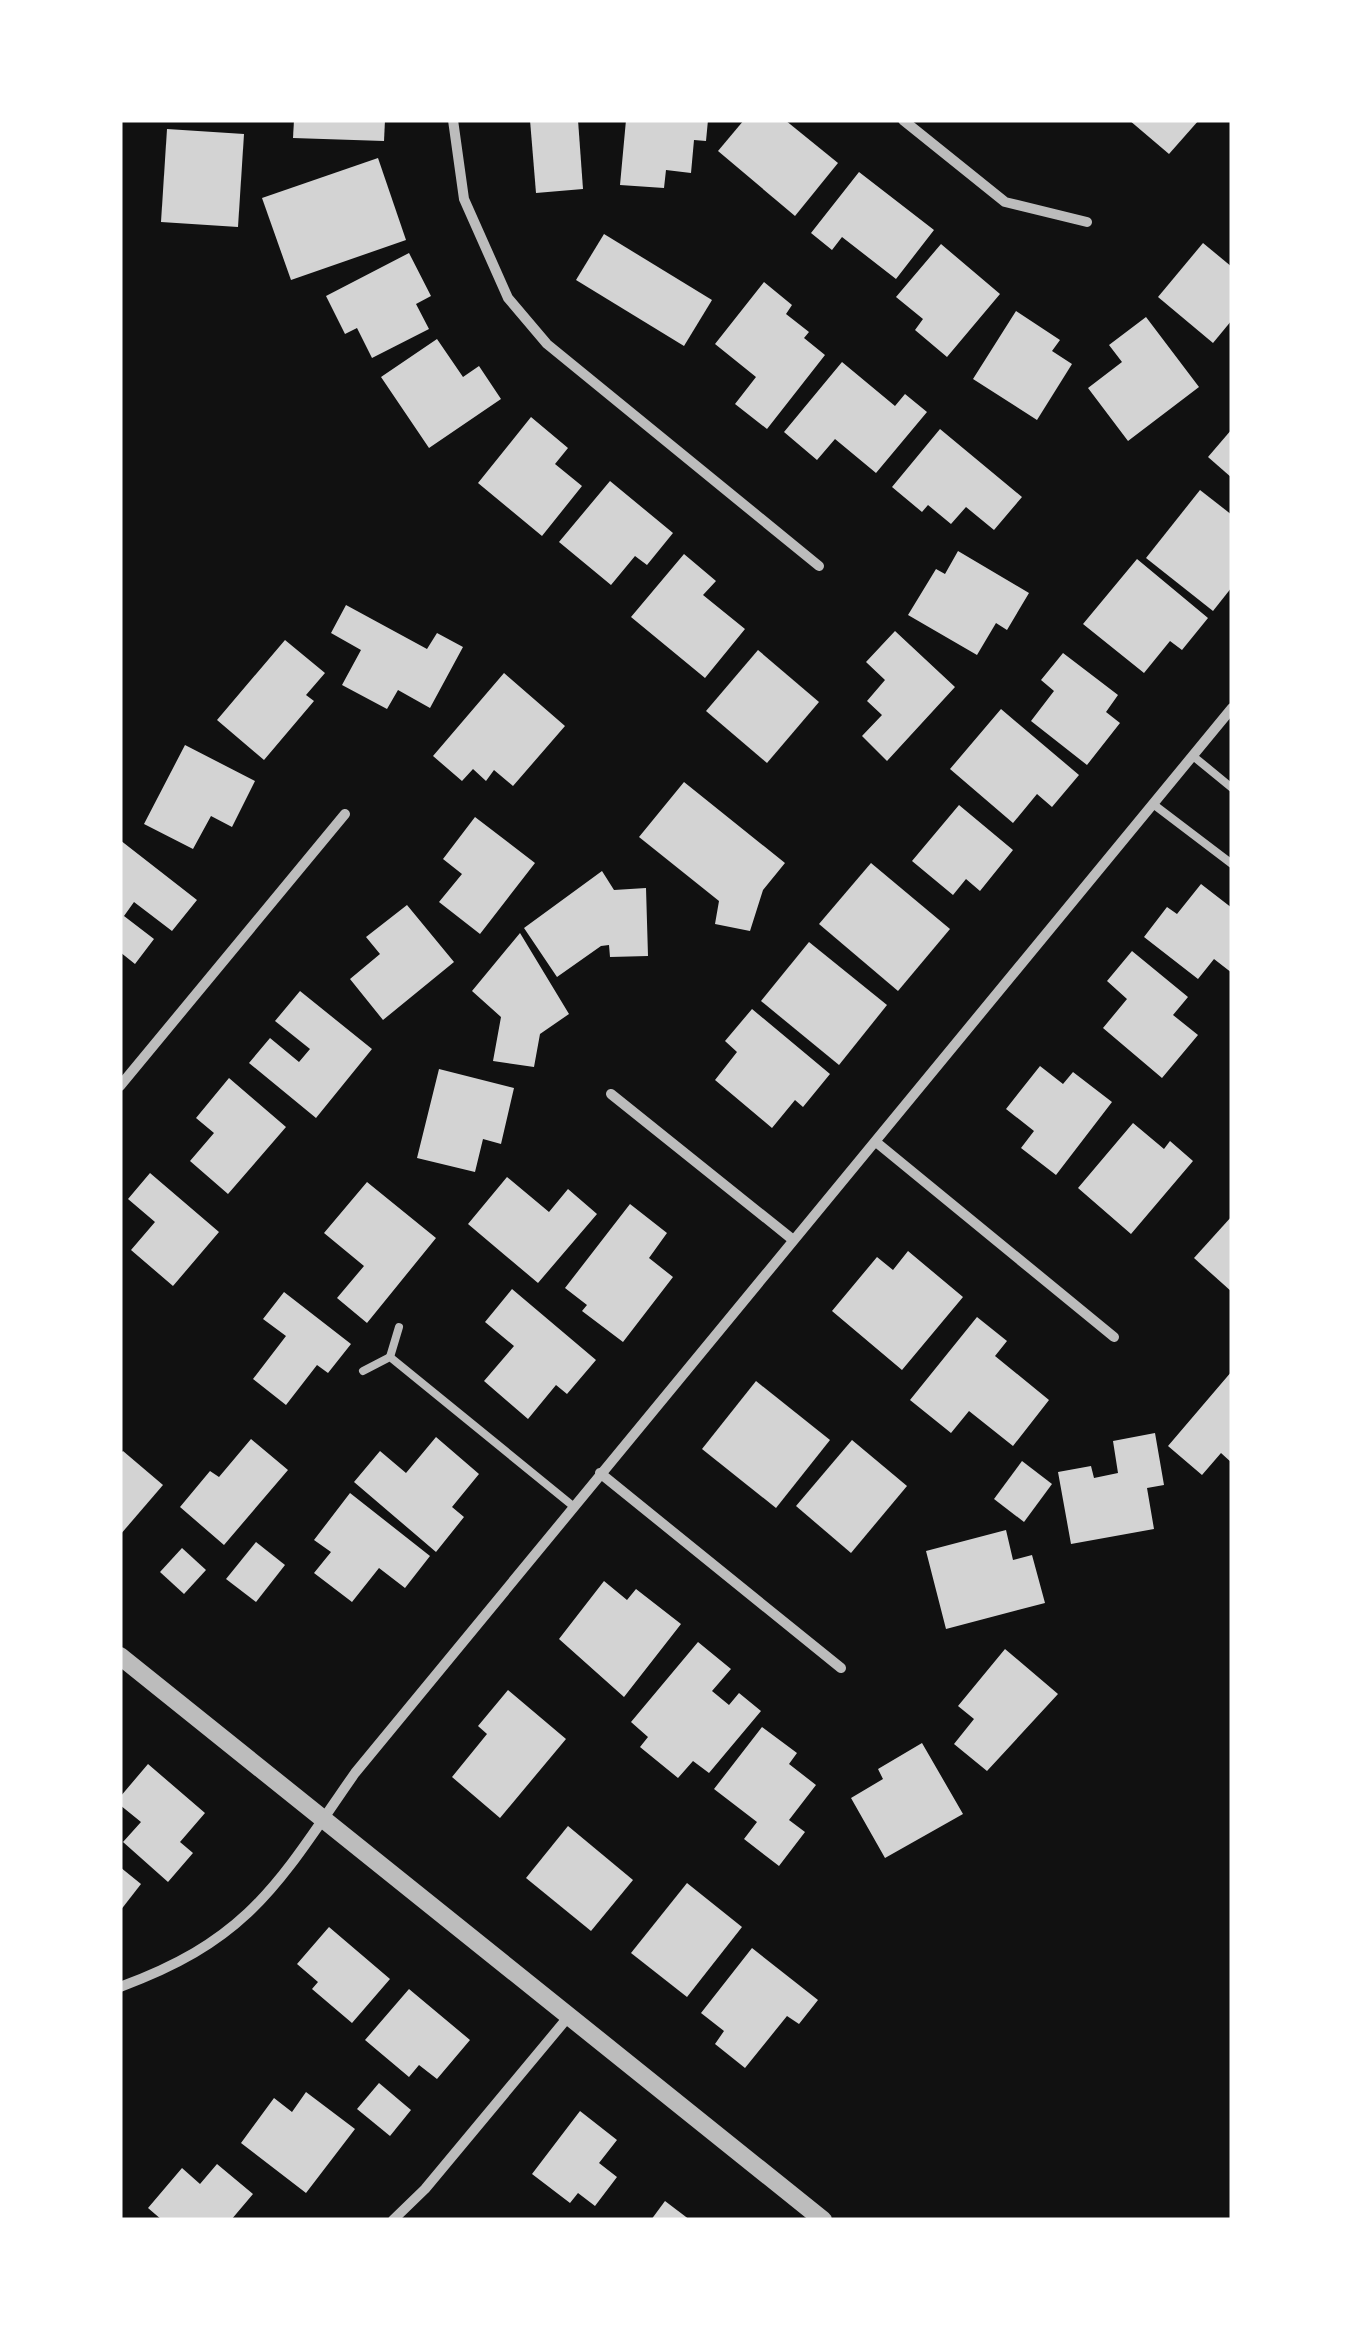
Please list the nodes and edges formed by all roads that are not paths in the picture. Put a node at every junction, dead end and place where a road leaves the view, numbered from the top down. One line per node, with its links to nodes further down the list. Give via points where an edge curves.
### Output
1 (453, 120): 4 (street, via 464,200 508,298 547,344)
2 (903, 120): 3 (street, via 1005,202)
3 (1087, 222)
4 (820, 566)
5 (1232, 708): 6 (street)
6 (1193, 756): 7 (lane); 8 (street)
7 (1232, 788)
8 (1153, 804): 10 (lane); 13 (street)
9 (345, 814): 11 (street)
10 (1232, 864)
11 (120, 1086)
12 (611, 1094): 14 (street)
13 (876, 1142): 14 (street); 16 (street)
14 (792, 1240): 19 (street)
15 (399, 1327): 17 (lane)
16 (1114, 1337)
17 (390, 1357): 18 (lane); 20 (lane)
18 (363, 1371)
19 (600, 1473): 20 (street); 22 (street)
20 (573, 1506): 23 (street)
21 (120, 1656): 23 (street)
22 (842, 1668)
23 (323, 1819): 24 (street, via 233,1930 176,1966); 25 (street)
24 (120, 1987)
25 (569, 2016): 26 (street); 27 (street)
26 (393, 2220)
27 (822, 2220)

